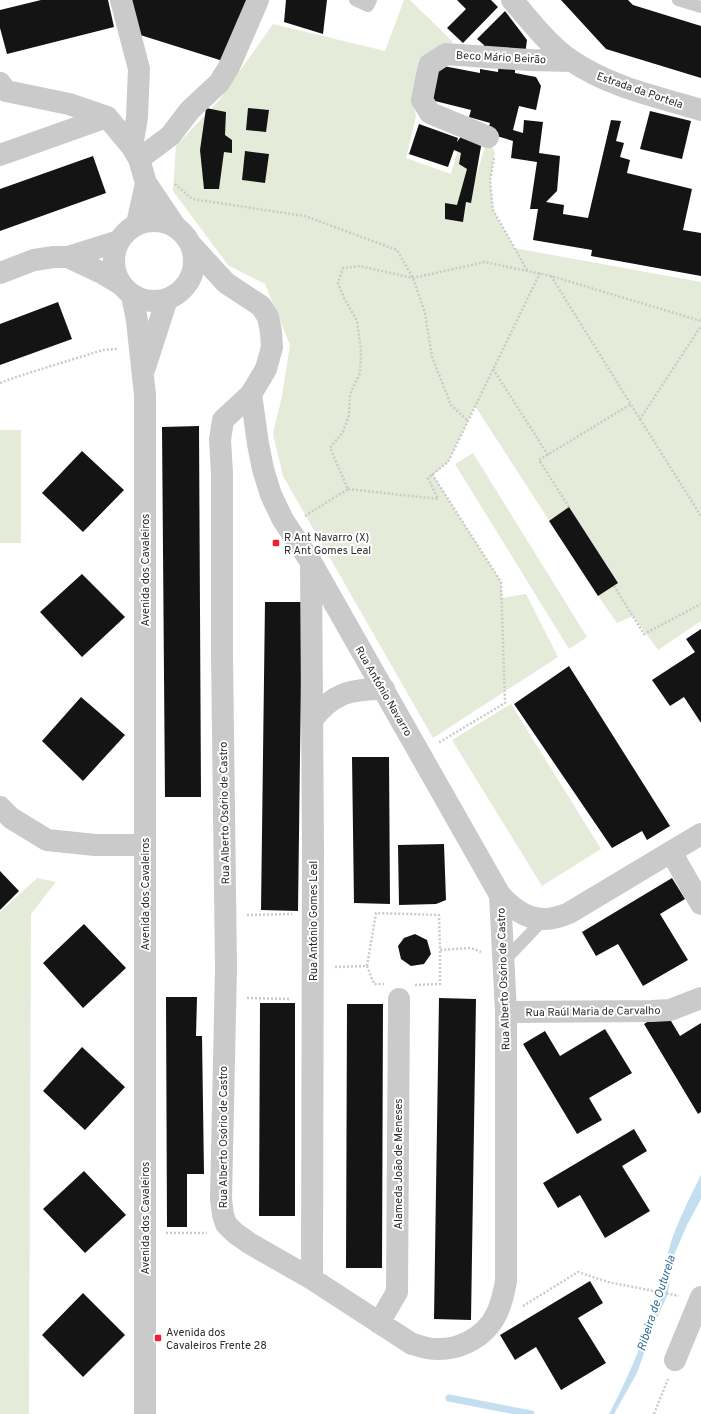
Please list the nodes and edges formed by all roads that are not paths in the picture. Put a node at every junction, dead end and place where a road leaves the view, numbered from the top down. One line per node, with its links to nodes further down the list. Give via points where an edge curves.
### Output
1 (120, 0): 13 (street, via 139,69)
2 (258, 0): 13 (street, via 230,67 219,83 190,110 170,136)
3 (355, 0): 4 (lane, via 368,6)
4 (371, 0)
5 (512, 0): 8 (street, Estrada da Portela, via 553,46)
6 (678, 0): 7 (lane)
7 (701, 7)
8 (571, 61): 10 (street, Estrada da Portela, via 593,74 627,87); 12 (street, Beco Mário Beirão, via 446,54 429,65 422,100 430,113)
9 (0, 82): 11 (street, via 6,91 69,104)
10 (701, 110)
11 (107, 117): 13 (street); 14 (street)
12 (488, 137)
13 (136, 153): 15 (street)
14 (0, 155)
15 (146, 183): 16 (street); 17 (street)
16 (137, 224): 17 (street, via 149,220); 18 (street)
17 (175, 226): 19 (street, via 185,234)
18 (119, 241): 20 (street); 24 (street, via 114,263 116,275)
19 (192, 246): 22 (street); 23 (street, via 195,259)
20 (68, 257): 21 (street, via 34,260); 24 (street, via 102,273)
21 (0, 273)
22 (226, 283): 23 (street); 27 (street, via 261,306 268,317 272,347 266,370)
23 (188, 284): 25 (street)
24 (127, 290): 25 (street, via 143,300); 26 (street, Avenida dos Cavaleiros)
25 (167, 299): 26 (street, Avenida dos Cavaleiros)
26 (143, 374): 33 (street, Avenida dos Cavaleiros)
27 (252, 394): 28 (street, Rua António Navarro, via 258,444 271,494); 42 (street, Rua Alberto Osório de Castro, via 223,420 220,440 225,915 221,1199 226,1224 234,1233)
28 (310, 562): 29 (street, Rua António Navarro); 30 (street, Rua António Gomes Leal)
29 (384, 689): 30 (street, via 344,694 331,700); 35 (street, Rua António Navarro)
30 (312, 720): 42 (street, Rua António Gomes Leal)
31 (0, 807): 33 (street, via 10,818 47,840 95,845)
32 (701, 834): 34 (street, Rua António Navarro)
33 (145, 845): 46 (street, Avenida dos Cavaleiros)
34 (671, 852): 36 (street); 37 (street, Rua António Navarro, via 569,913 557,918)
35 (500, 895): 37 (street, Rua António Navarro, via 511,907 528,916); 38 (street, Rua Alberto Osório de Castro)
36 (701, 904)
37 (544, 919): 38 (lane)
38 (504, 961): 41 (street, Rua Alberto Osório de Castro)
39 (400, 989): 44 (street, Alameda João de Meneses, via 397,1292)
40 (701, 998): 41 (street, Rua Raúl Maria de Carvalho, via 670,1010)
41 (506, 1012): 44 (street, Rua Alberto Osório de Castro, via 506,1281 497,1314 488,1327 466,1344 440,1348 412,1344)
42 (312, 1279): 44 (street, Rua Alberto Osório de Castro)
43 (701, 1296): 45 (street)
44 (379, 1323)
45 (675, 1360)
46 (145, 1414)

